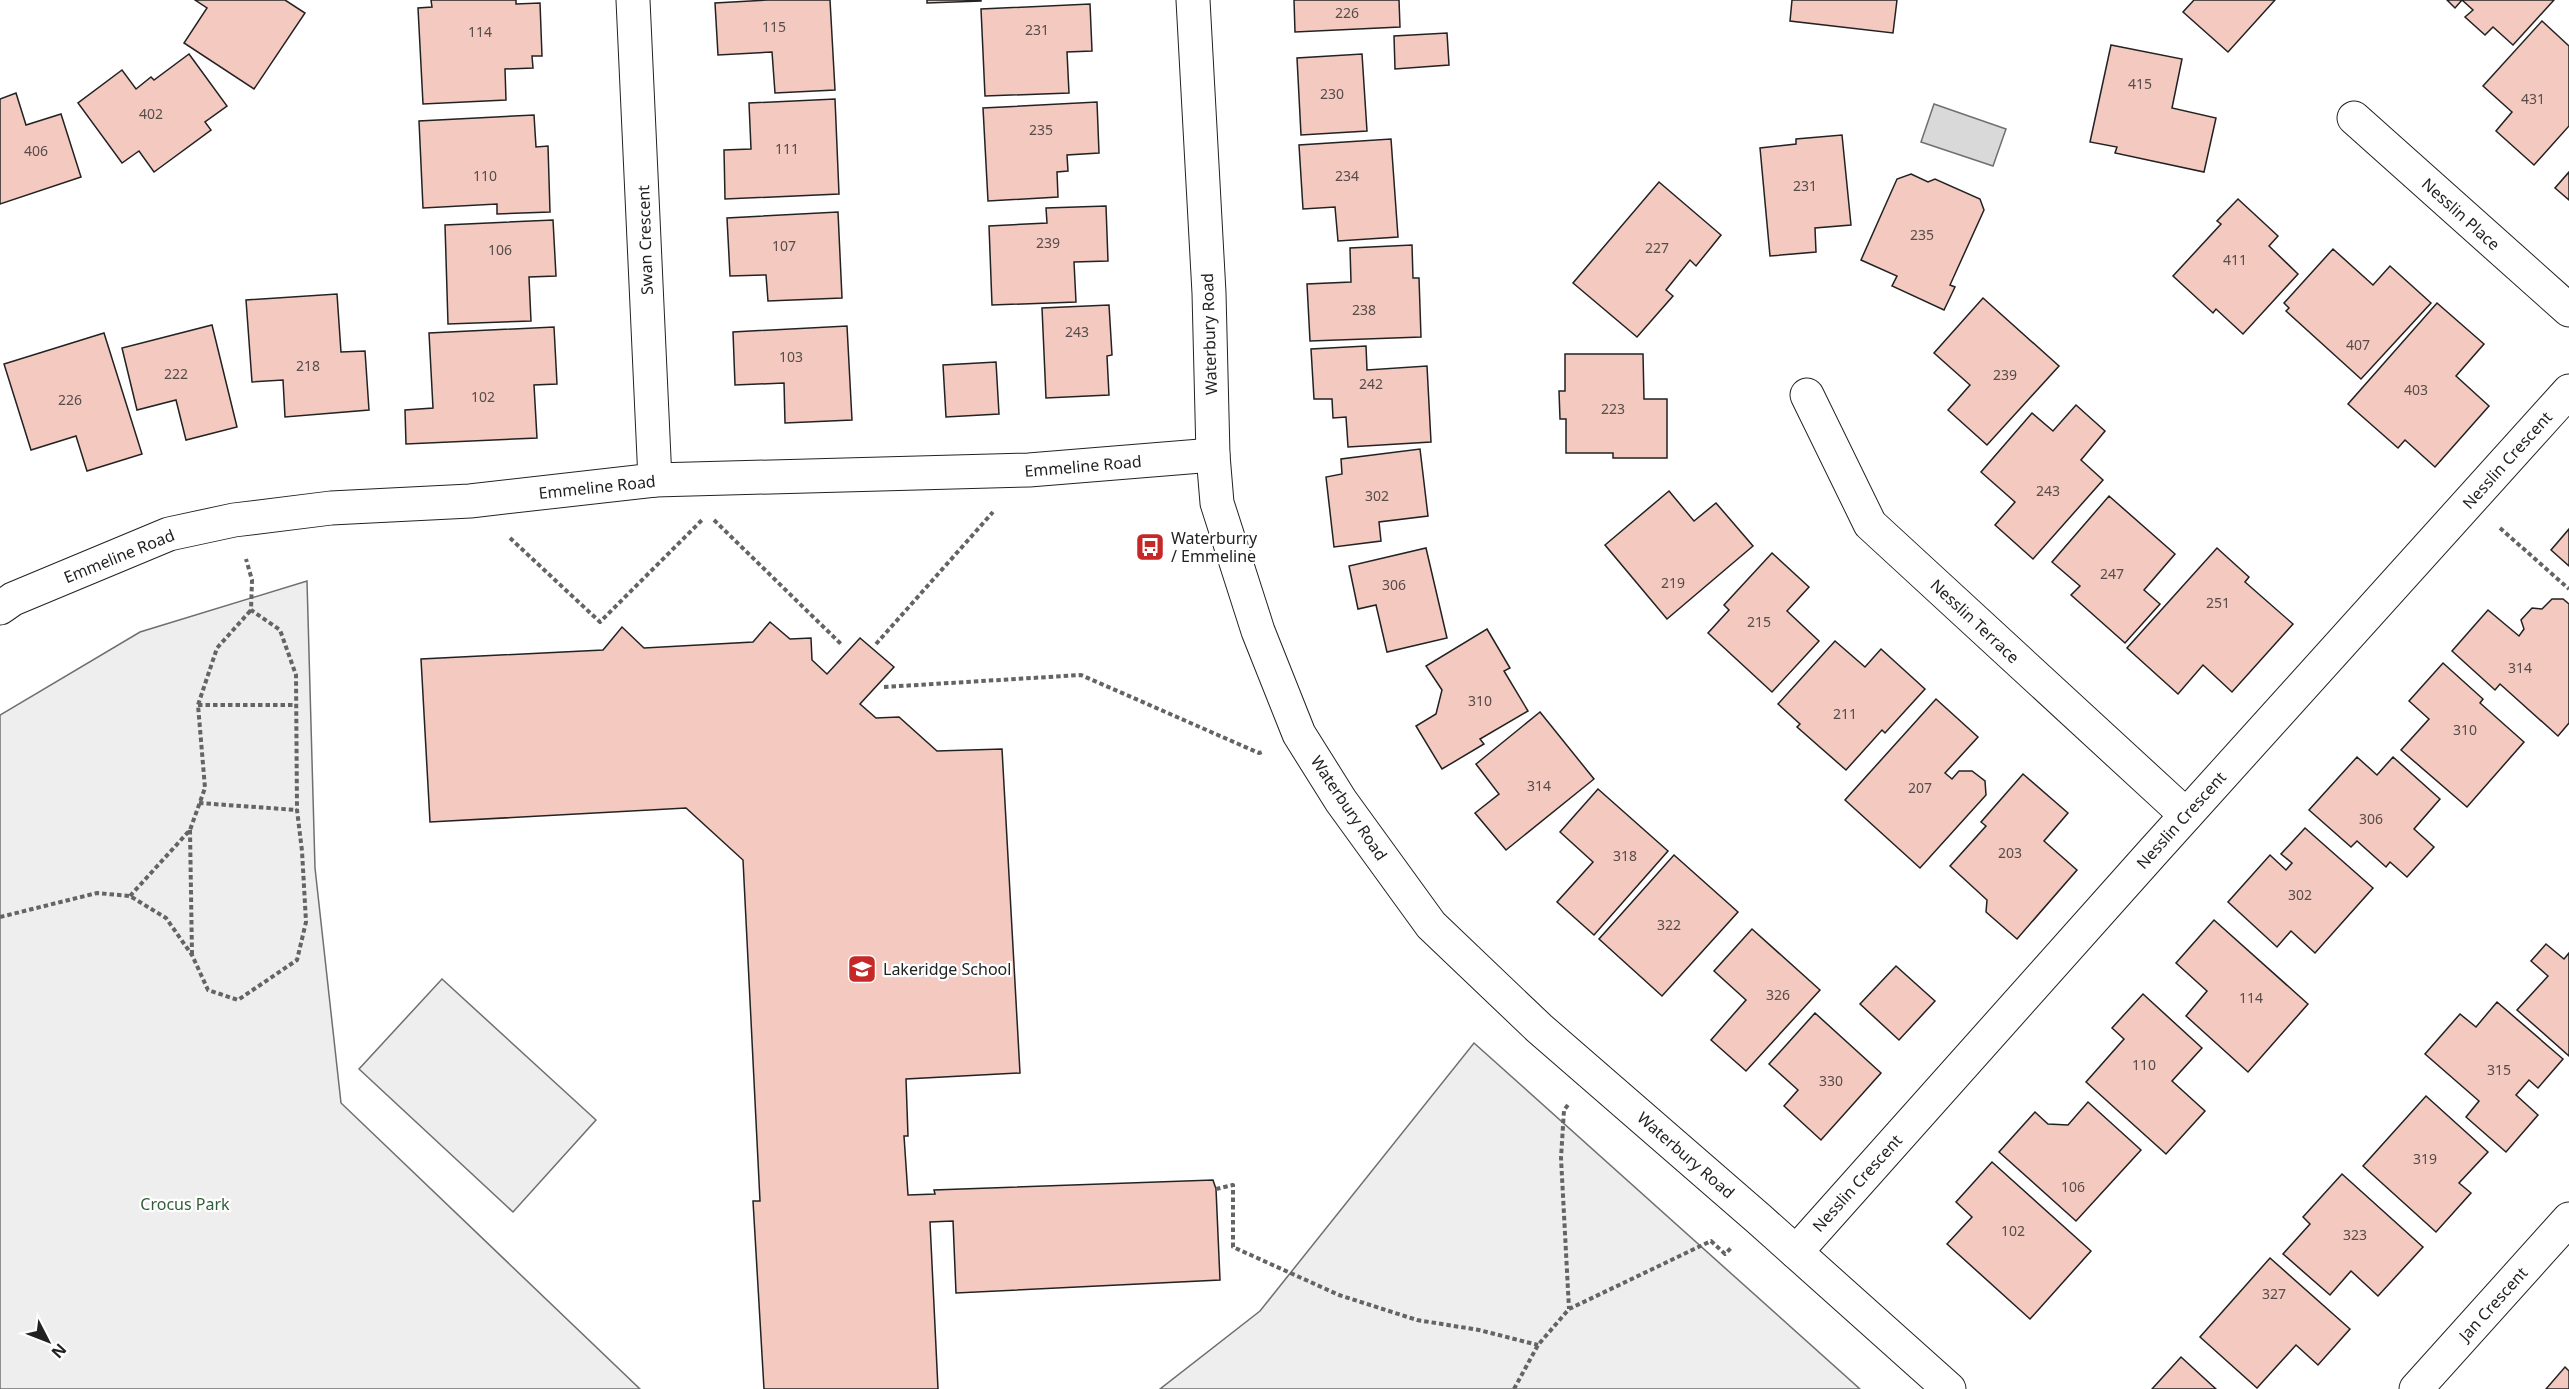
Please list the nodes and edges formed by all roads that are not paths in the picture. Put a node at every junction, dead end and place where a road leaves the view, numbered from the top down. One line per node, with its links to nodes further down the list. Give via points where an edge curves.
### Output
1 (633, 0): 8 (street, Swan Crescent)
2 (1193, 0): 7 (street, Waterbury Road, via 1209,293)
3 (2354, 118): 4 (street, Nesslin Place)
4 (2569, 310)
5 (2569, 391): 10 (street, Nesslin Crescent)
6 (1807, 395): 10 (street, Nesslin Terrace, via 1870,524)
7 (1213, 455): 8 (street, Emmeline Road, via 1029,470); 12 (street, Waterbury Road, via 1217,503 1258,631 1299,734 1341,801 1431,925 1539,1028)
8 (655, 480): 9 (street, Emmeline Road, via 470,501 331,508 234,520 169,534 13,599)
9 (0, 608)
10 (2186, 815): 12 (street, Nesslin Crescent)
11 (2569, 1219): 14 (street, Jan Crescent)
12 (1796, 1252): 13 (street, Waterbury Road)
13 (1949, 1389)
14 (2416, 1389)

